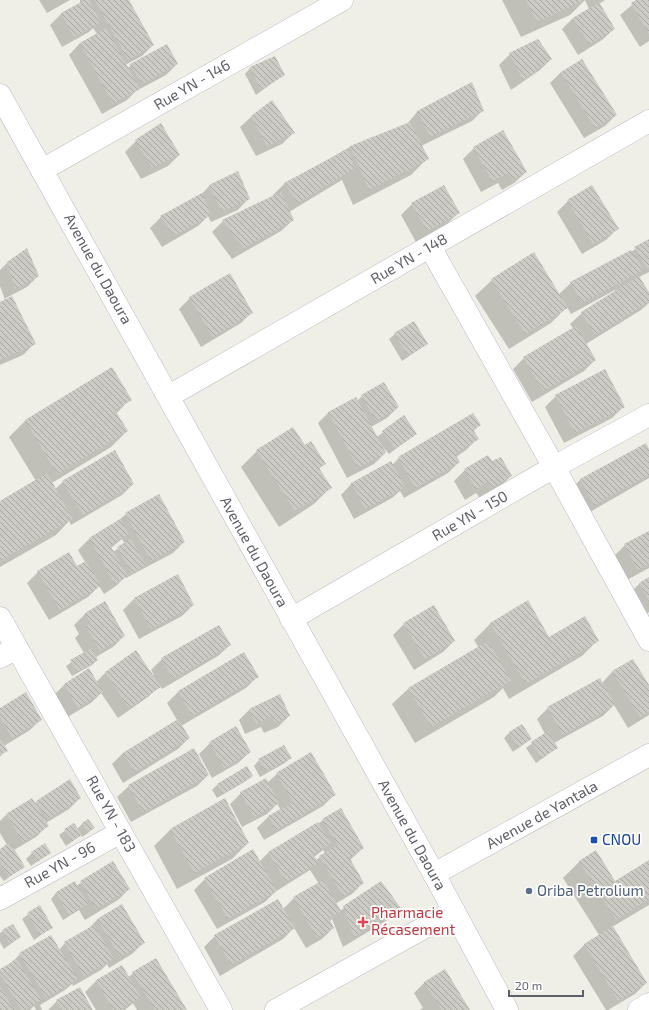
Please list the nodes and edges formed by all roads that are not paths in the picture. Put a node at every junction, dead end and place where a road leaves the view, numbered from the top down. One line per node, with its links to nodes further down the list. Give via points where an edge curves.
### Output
1 (342, 0): 4 (street, Rue YN - 146)
2 (0, 95): 4 (street, Avenue du Daoura)
3 (649, 121): 5 (street, Rue YN - 148)
4 (42, 170): 6 (street, Avenue du Daoura)
5 (430, 247): 6 (street, Rue YN - 148); 8 (street)
6 (169, 396): 10 (street, Avenue du Daoura)
7 (649, 415): 8 (street, Rue YN - 150)
8 (554, 467): 10 (street, Rue YN - 150); 11 (street)
9 (0, 618): 12 (street, Rue YN - 183)
10 (291, 620): 15 (street, Avenue du Daoura)
11 (649, 640)
12 (8, 653): 14 (street, Rue YN - 183)
13 (649, 755): 15 (street, Avenue de Yantala)
14 (120, 832): 16 (street, Rue YN - 96); 19 (street, Rue YN - 183)
15 (434, 874): 17 (street, Avenue du Daoura)
16 (0, 899)
17 (454, 911): 20 (street); 21 (street, Avenue du Daoura)
18 (649, 1004): 22 (street)
19 (221, 1010)
20 (276, 1010)
21 (507, 1010)
22 (639, 1010)

